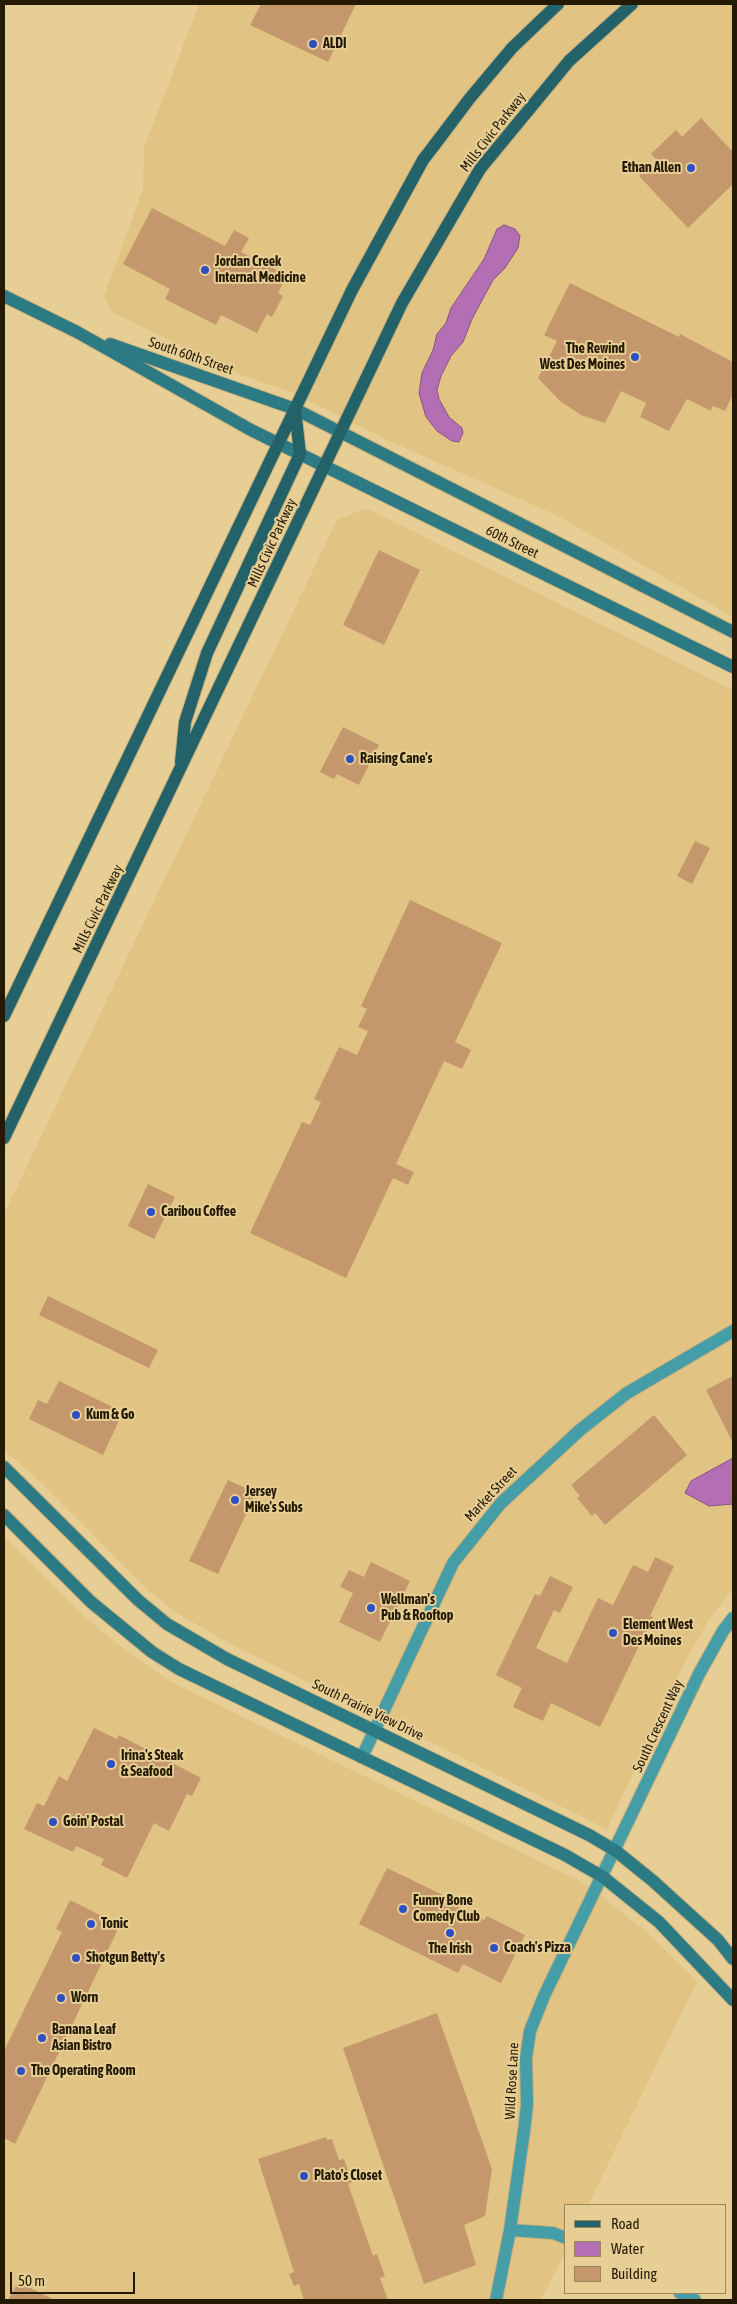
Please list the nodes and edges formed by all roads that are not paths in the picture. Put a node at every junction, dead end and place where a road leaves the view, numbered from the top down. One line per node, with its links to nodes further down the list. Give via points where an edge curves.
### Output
1 (558, 4): 5 (main road, via 512,48 423,160 352,290)
2 (632, 4): 6 (main road, Mills Civic Parkway, via 569,61 480,168 402,303)
3 (4, 296): 4 (street, South 60th Street)
4 (77, 332): 5 (street, South 60th Street); 7 (street, South 60th Street)
5 (294, 409): 6 (street, 60th Street); 7 (main road); 8 (main road)
6 (341, 431): 9 (main road, Mills Civic Parkway); 10 (street, 60th Street)
7 (278, 443): 8 (street, 60th Street); 13 (main road)
8 (300, 454): 9 (street, 60th Street); 12 (main road, via 207,653 184,722)
9 (324, 466): 11 (street, 60th Street); 12 (main road, Mills Civic Parkway)
10 (733, 632)
11 (733, 668)
12 (180, 771): 14 (main road, Mills Civic Parkway)
13 (4, 1016)
14 (4, 1138)
15 (733, 1331): 19 (street, Market Street, via 627,1394 580,1430 501,1503 453,1563)
16 (4, 1468): 19 (street, South Prairie View Drive, via 138,1600 167,1624 227,1658)
17 (4, 1514): 20 (street, via 91,1602 152,1652 179,1669)
18 (733, 1618): 21 (street, South Crescent Way, via 699,1674)
19 (374, 1729): 20 (street, Market Street); 21 (street, South Prairie View Drive)
20 (362, 1757): 22 (street)
21 (616, 1851): 22 (street, Wild Rose Lane); 23 (street, South Prairie View Drive, via 696,1919)
22 (603, 1877): 24 (street, via 659,1922); 25 (street, Wild Rose Lane, via 530,2031 526,2058 527,2105)
23 (733, 1959)
24 (733, 2000)
25 (510, 2230): 26 (street); 28 (street, Wild Rose Lane)
26 (564, 2237)
27 (682, 2294): 29 (street)
28 (496, 2300)
29 (695, 2300)

